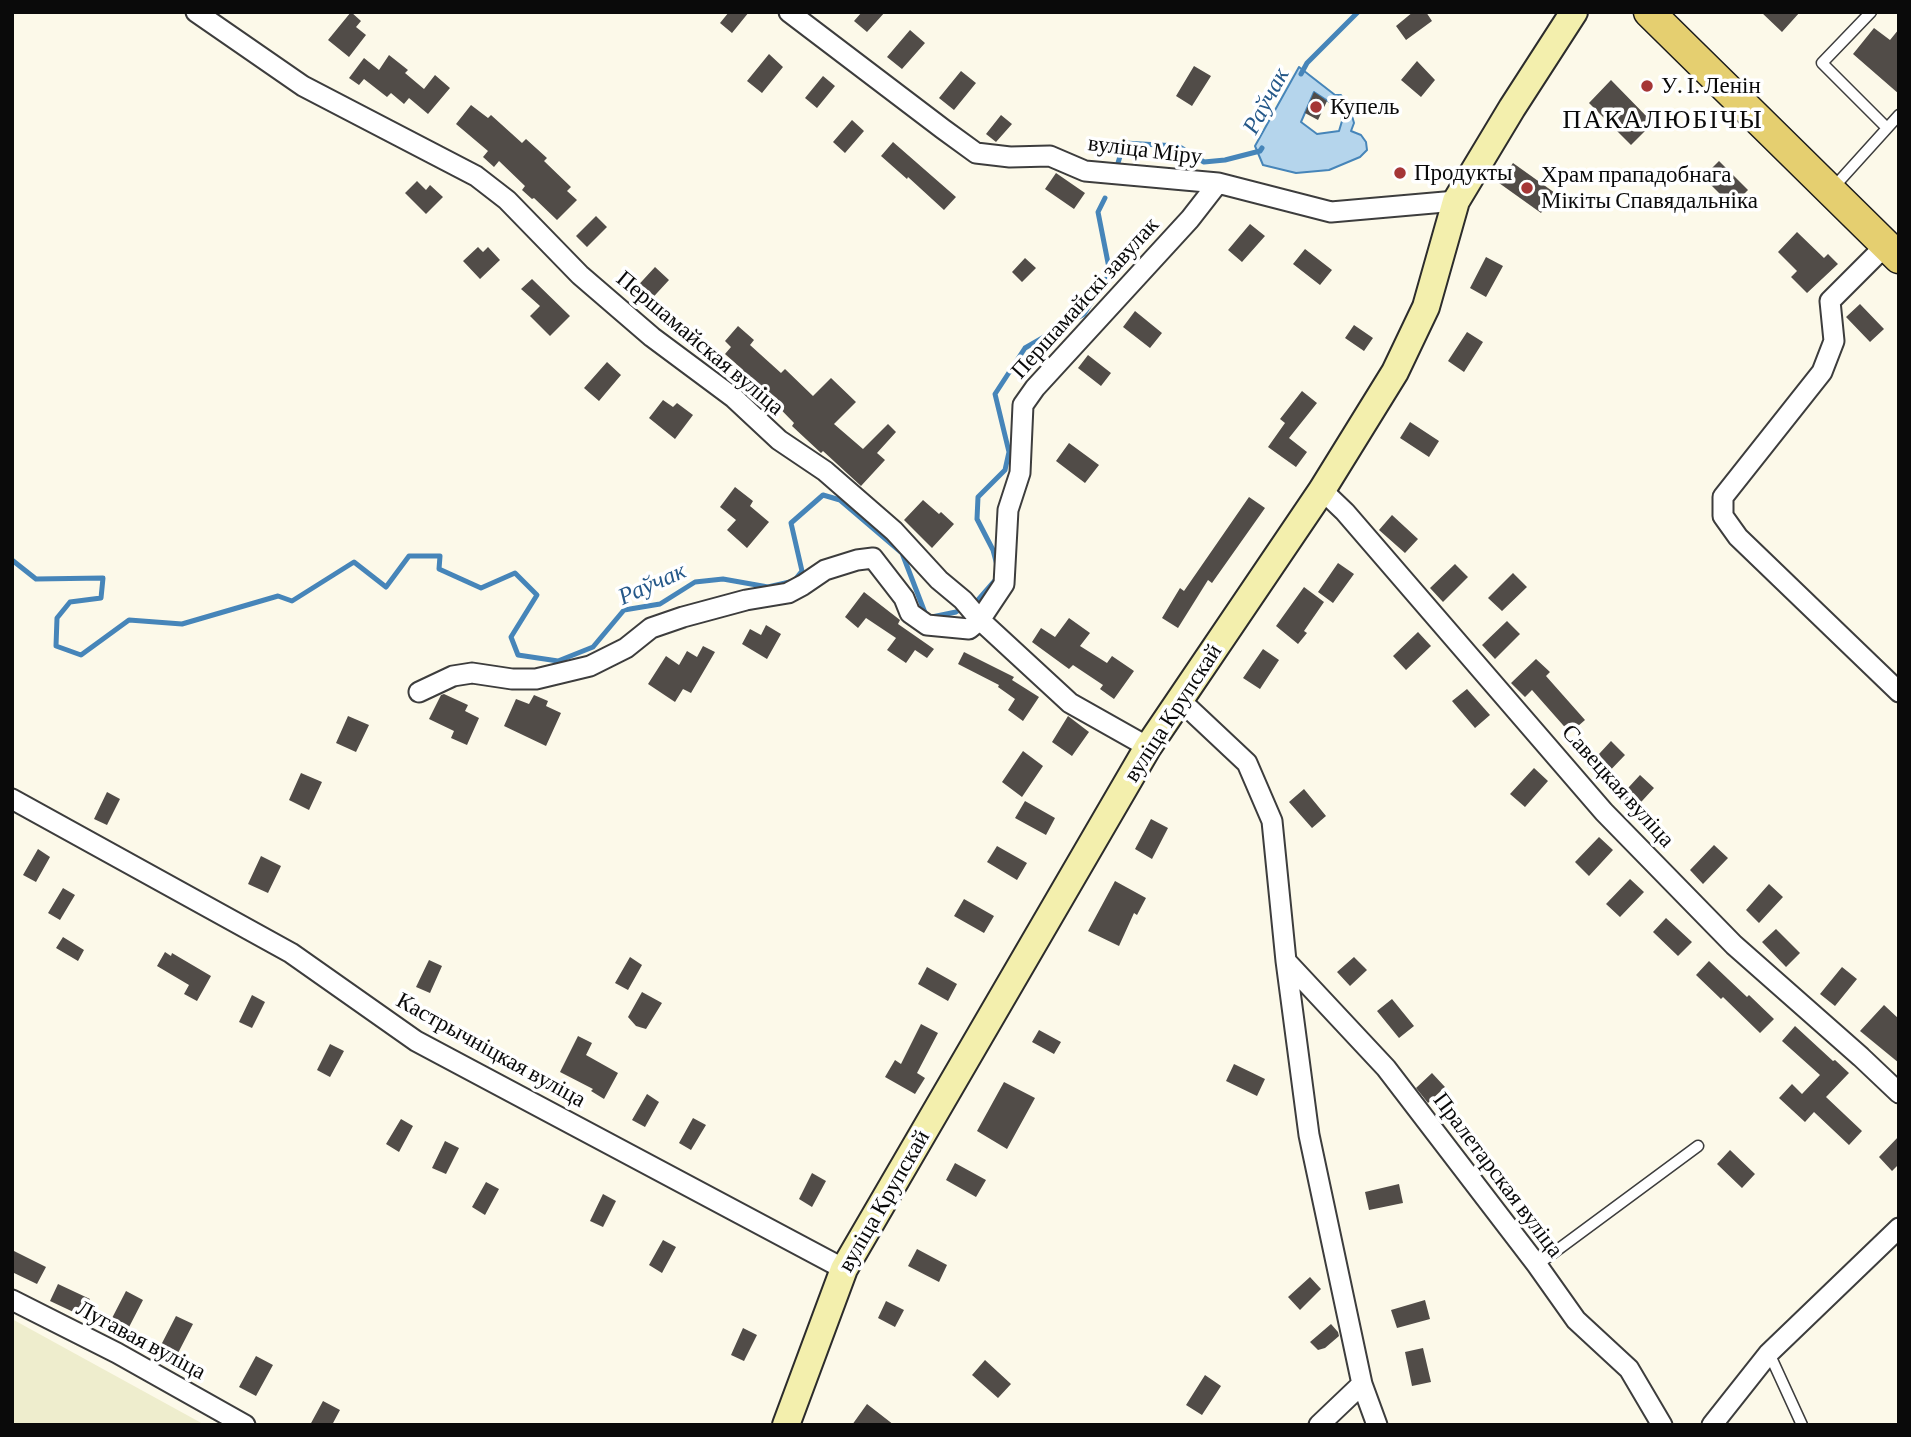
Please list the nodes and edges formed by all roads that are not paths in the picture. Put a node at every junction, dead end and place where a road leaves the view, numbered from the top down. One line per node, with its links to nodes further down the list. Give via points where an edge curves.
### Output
1 (196, 12): 13 (street, Першамайская вуліца, via 303,86 477,176 652,337 894,530)
2 (789, 12): 8 (street, вуліца Міру, via 976,153 1050,156 1085,171)
3 (1649, 12): 9 (main road)
4 (1871, 12): 7 (lane, via 1822,64)
5 (1573, 13): 10 (street, вуліца Крупскай)
6 (1899, 115): 7 (lane)
7 (1887, 128): 9 (lane)
8 (1218, 183): 10 (street, вуліца Міру, via 1331,212); 13 (street, Першамайскі завулак, via 1023,405 1020,473 1008,510 1004,584)
9 (1830, 191): 11 (main road)
10 (1456, 201): 12 (street, вуліца Крупскай, via 1426,307 1395,372)
11 (1892, 251): 15 (street, via 1830,301 1834,341 1822,372 1723,497 1723,516 1738,537)
12 (1322, 490): 16 (street, вуліца Крупскай); 20 (street, Савецкая вуліца, via 1604,811 1734,945)
13 (972, 610): 14 (street, via 968,629 927,625 909,613 904,598 873,558 857,560 825,570 788,593 746,600 651,628 626,648 590,666 536,679 471,673); 17 (street, Першамайская вуліца, via 1070,702)
14 (419, 692)
15 (1899, 692)
16 (1181, 701): 17 (street, вуліца Крупскай); 19 (street, via 1247,763 1272,821)
17 (1148, 747): 24 (street, вуліца Крупскай)
18 (12, 799): 24 (street, Кастрычніцкая вуліца, via 290,954 416,1041)
19 (1286, 961): 23 (street, Пралетарская вуліца, via 1386,1068); 27 (street, via 1309,1135)
20 (1899, 1093)
21 (1698, 1146): 23 (lane)
22 (1899, 1228): 26 (street)
23 (1537, 1265): 32 (street, Пралетарская вуліца, via 1576,1320 1629,1369)
24 (844, 1269): 29 (street, вуліца Крупскай)
25 (12, 1300): 28 (street, Лугавая вуліца)
26 (1769, 1353): 33 (street); 34 (lane)
27 (1362, 1384): 30 (street); 31 (street)
28 (245, 1425)
29 (786, 1425)
30 (1319, 1425)
31 (1377, 1425)
32 (1662, 1425)
33 (1712, 1425)
34 (1802, 1425)

